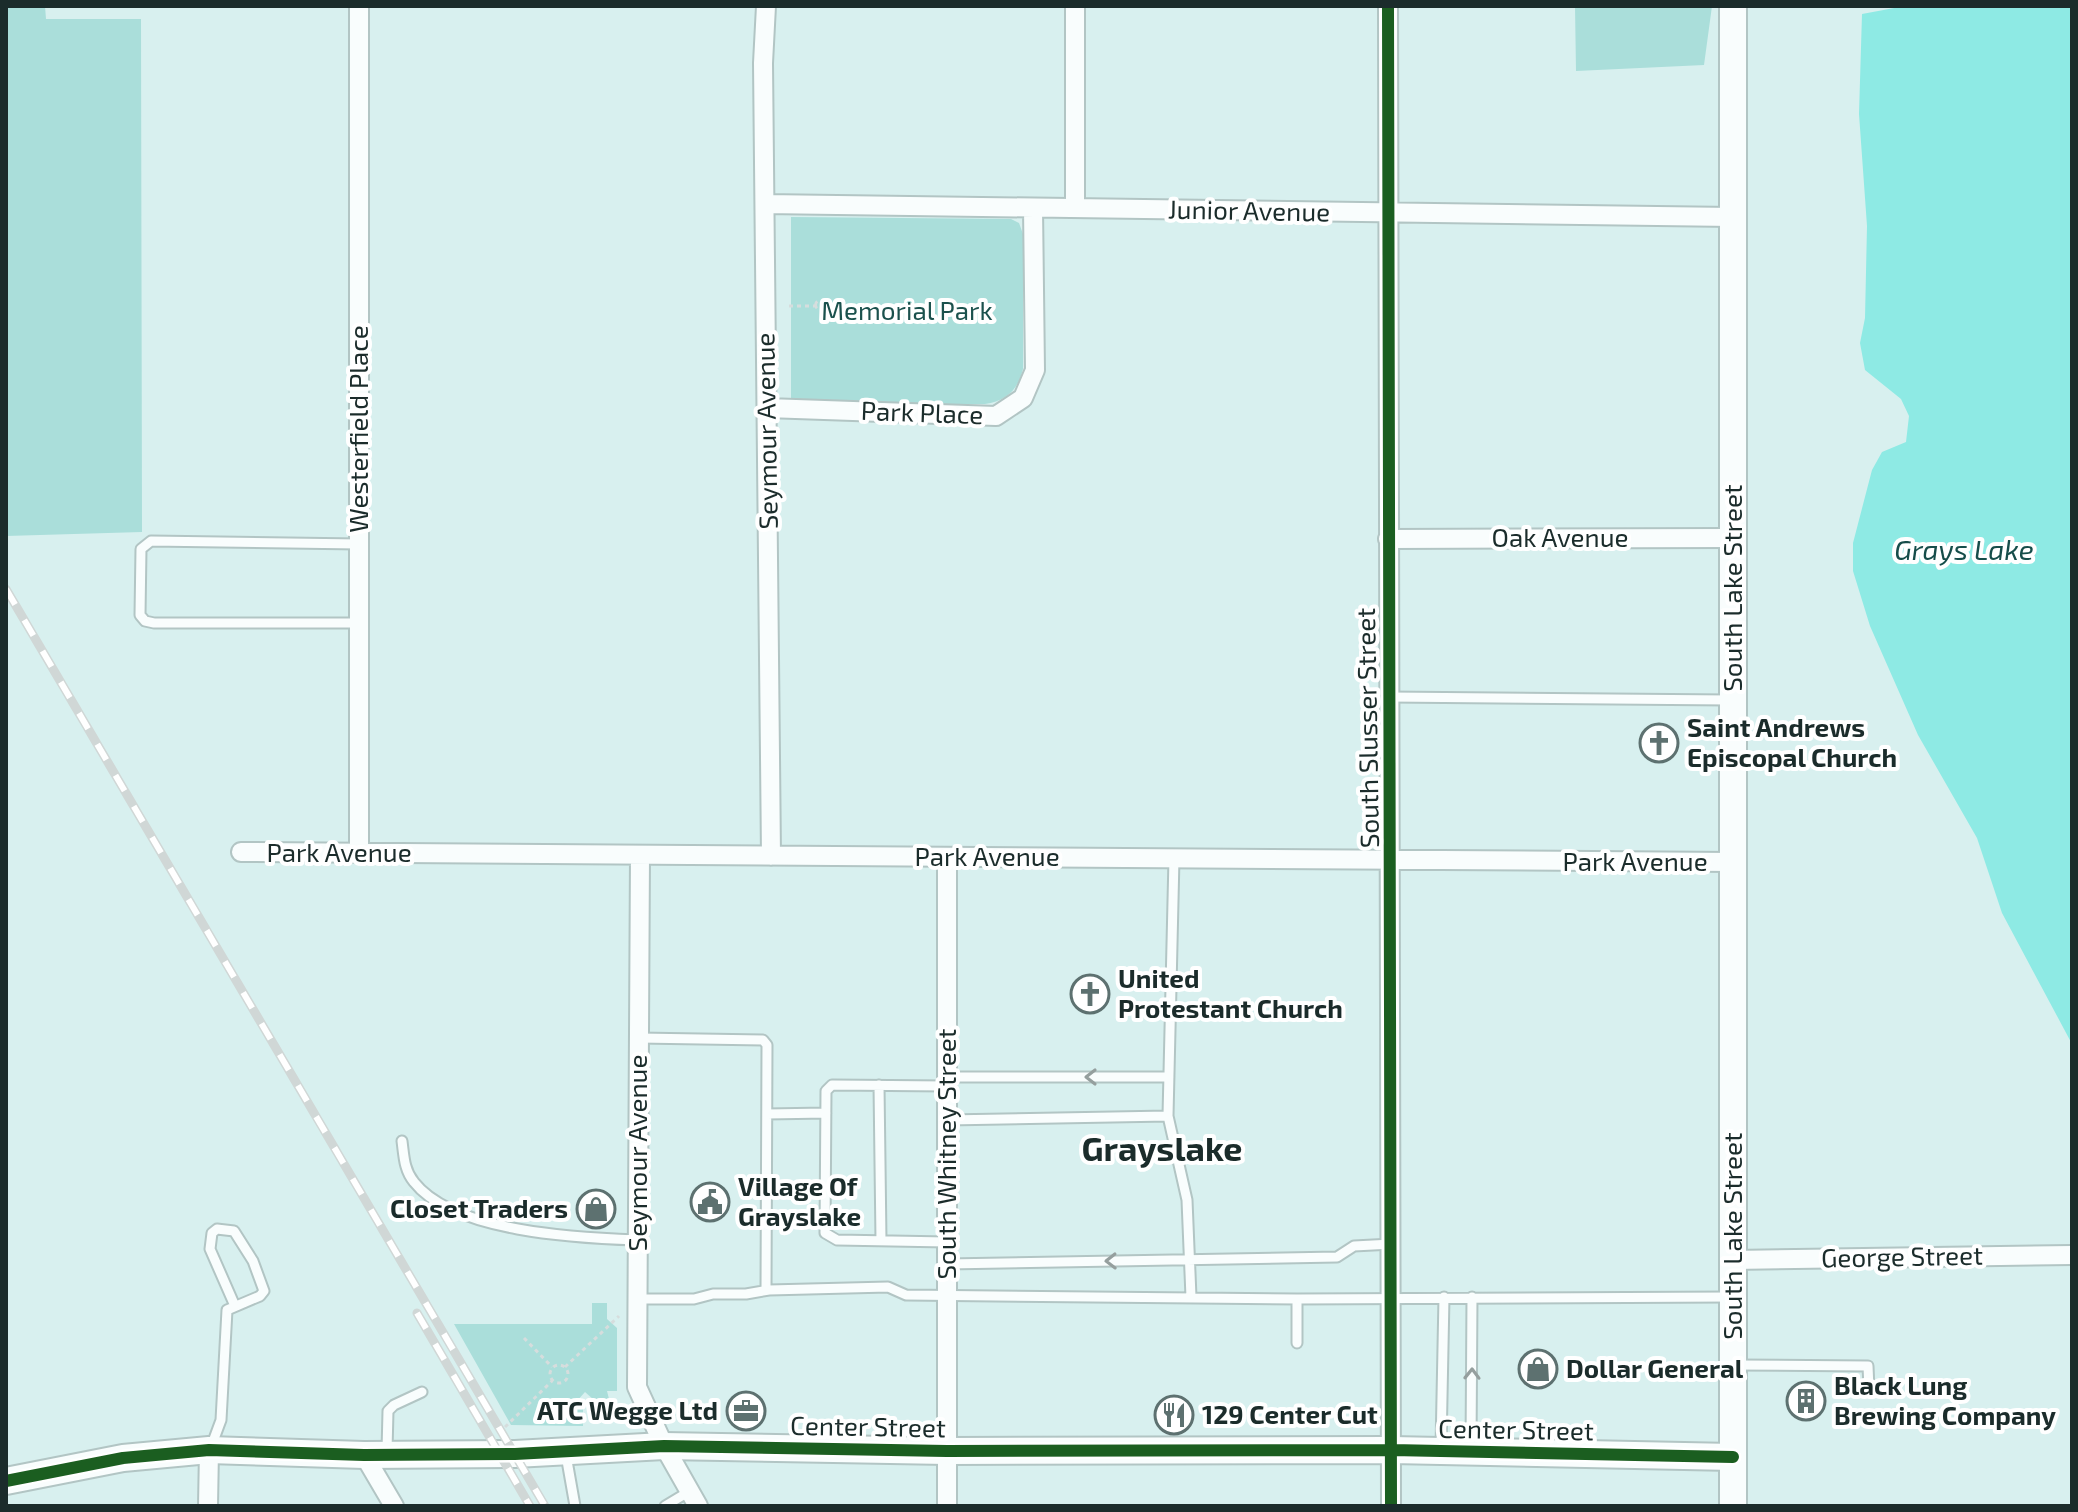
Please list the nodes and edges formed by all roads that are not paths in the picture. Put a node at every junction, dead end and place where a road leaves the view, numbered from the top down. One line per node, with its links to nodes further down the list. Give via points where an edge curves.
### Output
1 (359, 6): 14 (street, Westerfield Place)
2 (766, 6): 6 (street, Seymour Avenue)
3 (1075, 6): 8 (street)
4 (1388, 6): 9 (street, South Slusser Street)
5 (1733, 6): 10 (street, South Lake Street)
6 (765, 204): 7 (street, Junior Avenue); 11 (street, Seymour Avenue)
7 (1033, 208): 8 (street, Junior Avenue); 11 (street, Park Place, via 1035,370 1023,398 996,416)
8 (1075, 208): 9 (street, Junior Avenue)
9 (1388, 213): 10 (street, Junior Avenue); 13 (street, South Slusser Street)
10 (1733, 217): 12 (street, South Lake Street)
11 (767, 408): 21 (street, Seymour Avenue)
12 (1733, 538): 13 (street, Oak Avenue); 17 (street, South Lake Street)
13 (1388, 539): 16 (street, South Slusser Street)
14 (359, 544): 15 (street, Westerfield Place); 15 (lane, via 151,541 141,549 140,615 154,623)
15 (359, 623): 19 (street, Westerfield Place)
16 (1389, 697): 17 (lane); 24 (street, South Slusser Street)
17 (1733, 700): 25 (street, South Lake Street)
18 (241, 852): 19 (street, Park Avenue)
19 (359, 853): 20 (street, Park Avenue)
20 (640, 855): 21 (street, Park Avenue); 26 (street, Seymour Avenue)
21 (771, 856): 22 (street, Park Avenue)
22 (947, 857): 23 (street, Park Avenue); 28 (street, South Whitney Street)
23 (1174, 858): 24 (street, Park Avenue); 27 (lane)
24 (1391, 860): 25 (street, Park Avenue); 38 (street, South Slusser Street)
25 (1733, 862): 41 (street, South Lake Street)
26 (639, 1038): 31 (lane, via 763,1040); 35 (street, Seymour Avenue)
27 (1169, 1077): 28 (lane, one-way to 28); 32 (lane)
28 (947, 1081): 29 (lane); 33 (street, South Whitney Street)
29 (879, 1085): 30 (lane, via 832,1085 826,1091); 36 (lane)
30 (826, 1113): 31 (lane); 36 (lane, via 825,1233 837,1240)
31 (767, 1114): 43 (lane)
32 (1168, 1116): 33 (lane); 40 (lane, via 1187,1200)
33 (947, 1120): 37 (street, South Whitney Street)
34 (402, 1141): 35 (lane, via 404,1165 413,1181 441,1206 525,1230)
35 (637, 1240): 50 (street, Seymour Avenue)
36 (881, 1241): 37 (lane)
37 (947, 1242): 42 (street, South Whitney Street)
38 (1392, 1244): 40 (lane, via 1354,1246 1337,1257); 46 (street, South Slusser Street)
39 (2072, 1255): 41 (street, George Street)
40 (1189, 1260): 42 (lane, one-way to 42); 45 (lane)
41 (1733, 1260): 49 (street, South Lake Street)
42 (947, 1264): 44 (street, South Whitney Street)
43 (766, 1290): 44 (lane, via 888,1287 906,1295); 50 (lane)
44 (947, 1293): 45 (lane); 60 (street, South Whitney Street)
45 (1191, 1297): 51 (lane)
46 (1392, 1297): 47 (lane); 51 (lane); 59 (street, South Slusser Street)
47 (1444, 1297): 48 (lane); 61 (lane)
48 (1472, 1297): 49 (lane); 62 (lane, one-way to 48)
49 (1733, 1297): 54 (street, South Lake Street)
50 (637, 1299): 57 (street, Seymour Avenue, via 637,1387)
51 (1297, 1299): 53 (lane)
52 (235, 1306): 52 (lane, via 264,1291 242,1240 234,1231 217,1229 210,1249); 58 (lane, via 227,1310 221,1420)
53 (1297, 1343)
54 (1733, 1365): 55 (lane, via 1868,1366); 65 (street, South Lake Street)
55 (1869, 1389)
56 (422, 1392): 64 (lane, via 388,1411)
57 (664, 1446): 60 (street, Center Street); 63 (street, Center Street); 67 (street, Seymour Avenue)
58 (209, 1450): 64 (street, Center Street); 66 (street, Center Street, via 123,1458); 68 (street)
59 (1392, 1450): 60 (street, Center Street); 61 (street, Center Street); 73 (street, South Slusser Street)
60 (947, 1451): 72 (street, South Whitney Street)
61 (1441, 1451): 62 (street, Center Street)
62 (1471, 1451): 65 (street, Center Street)
63 (566, 1452): 64 (street, Center Street); 70 (lane)
64 (375, 1455): 69 (street)
65 (1733, 1457): 74 (street, South Lake Street)
66 (6, 1481)
67 (694, 1498): 71 (lane)
68 (208, 1506)
69 (394, 1506)
70 (575, 1506)
71 (665, 1506)
72 (947, 1506)
73 (1391, 1506)
74 (1733, 1506)

